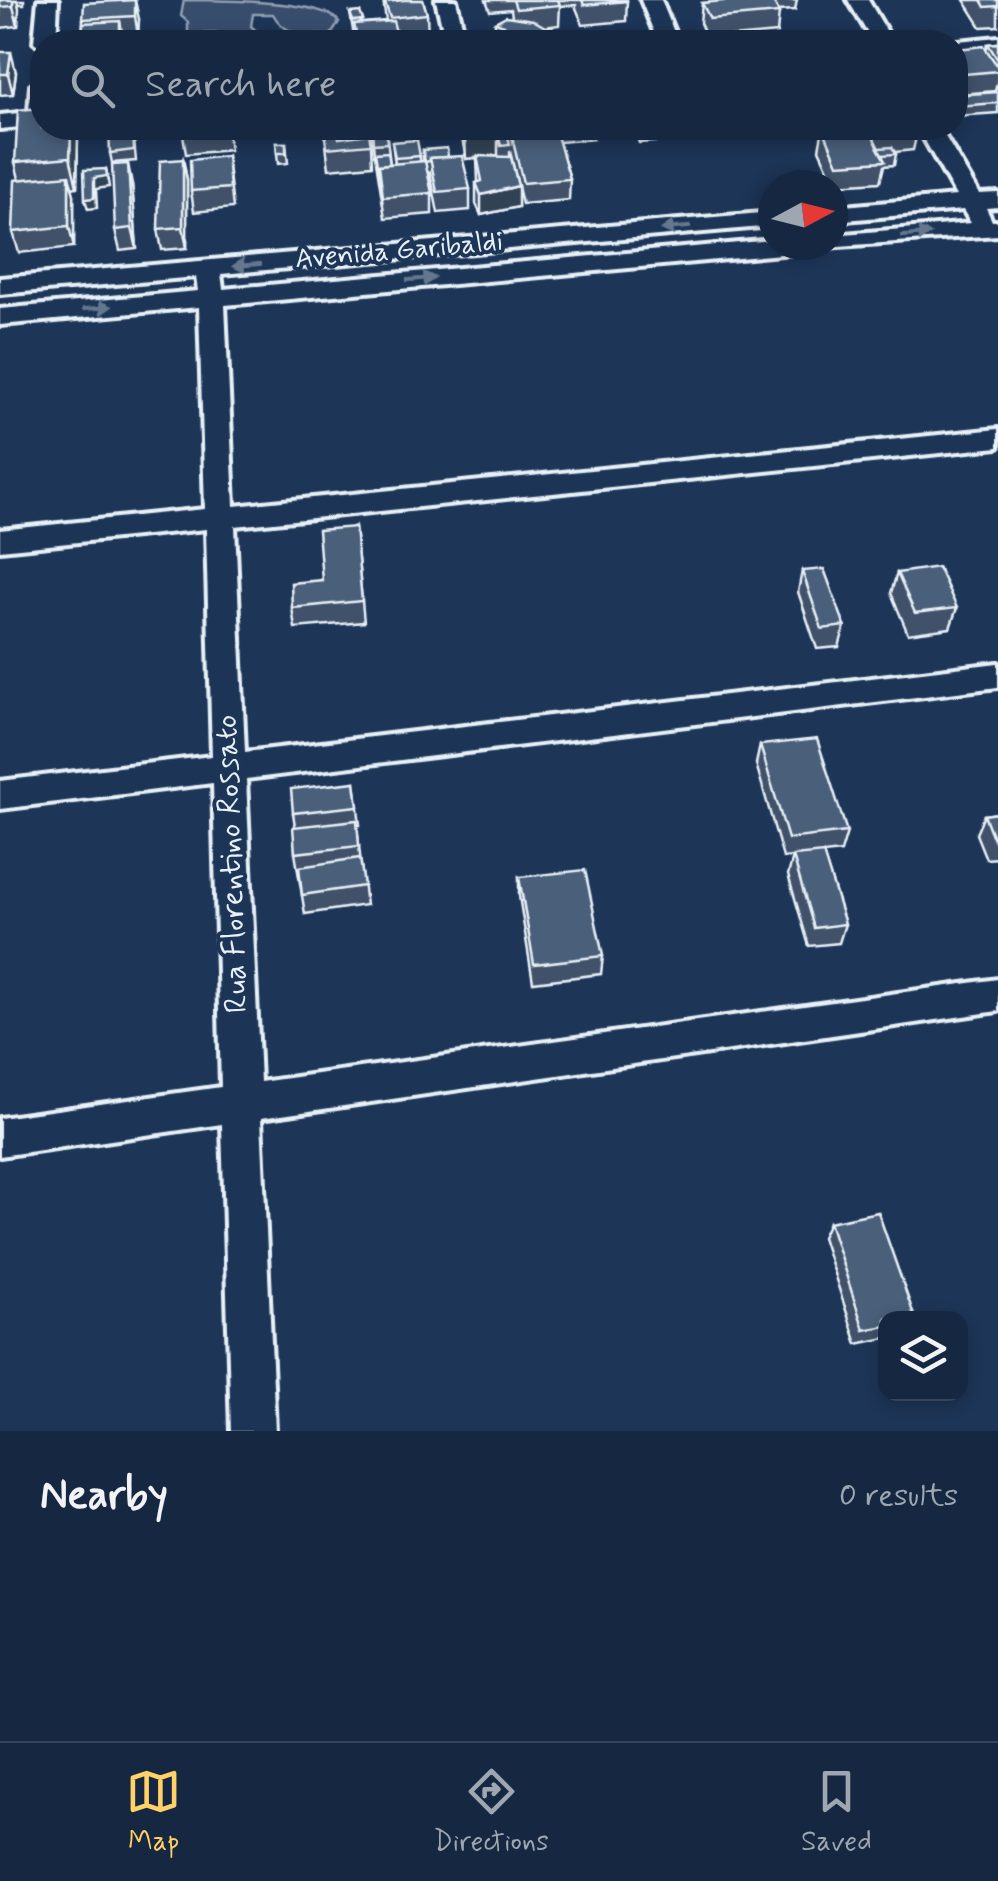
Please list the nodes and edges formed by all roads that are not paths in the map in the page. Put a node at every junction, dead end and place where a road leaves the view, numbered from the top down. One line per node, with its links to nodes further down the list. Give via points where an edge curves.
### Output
1 (48, 0): 5 (street)
2 (446, 0): 6 (street)
3 (651, 0): 7 (street)
4 (858, 0): 8 (street)
5 (46, 30)
6 (453, 30)
7 (663, 30)
8 (876, 30)
9 (998, 43): 10 (street)
10 (968, 46)
11 (30, 119): 12 (street)
12 (0, 122)
13 (936, 140): 15 (street)
14 (998, 200): 15 (street)
15 (970, 202): 16 (street); 18 (street)
16 (848, 213)
17 (758, 222): 21 (street, Avenida Garibaldi, one-way to 21)
18 (994, 235): 19 (street, one-way to 18)
19 (848, 241)
20 (758, 248): 21 (street, Avenida Garibaldi, one-way to 20)
21 (209, 283): 22 (street, Avenida Garibaldi); 23 (street, Avenida Garibaldi, one-way to 21); 25 (street, Rua Florentino Rossato)
22 (0, 286)
23 (0, 317)
24 (998, 438): 25 (street)
25 (220, 517): 26 (street); 28 (street, Rua Florentino Rossato)
26 (0, 540)
27 (998, 676): 28 (street)
28 (229, 767): 29 (street); 31 (street, Rua Florentino Rossato)
29 (0, 795)
30 (998, 995): 31 (street)
31 (241, 1102): 32 (street); 33 (street, Rua Florentino Rossato)
32 (0, 1136)
33 (253, 1431)

